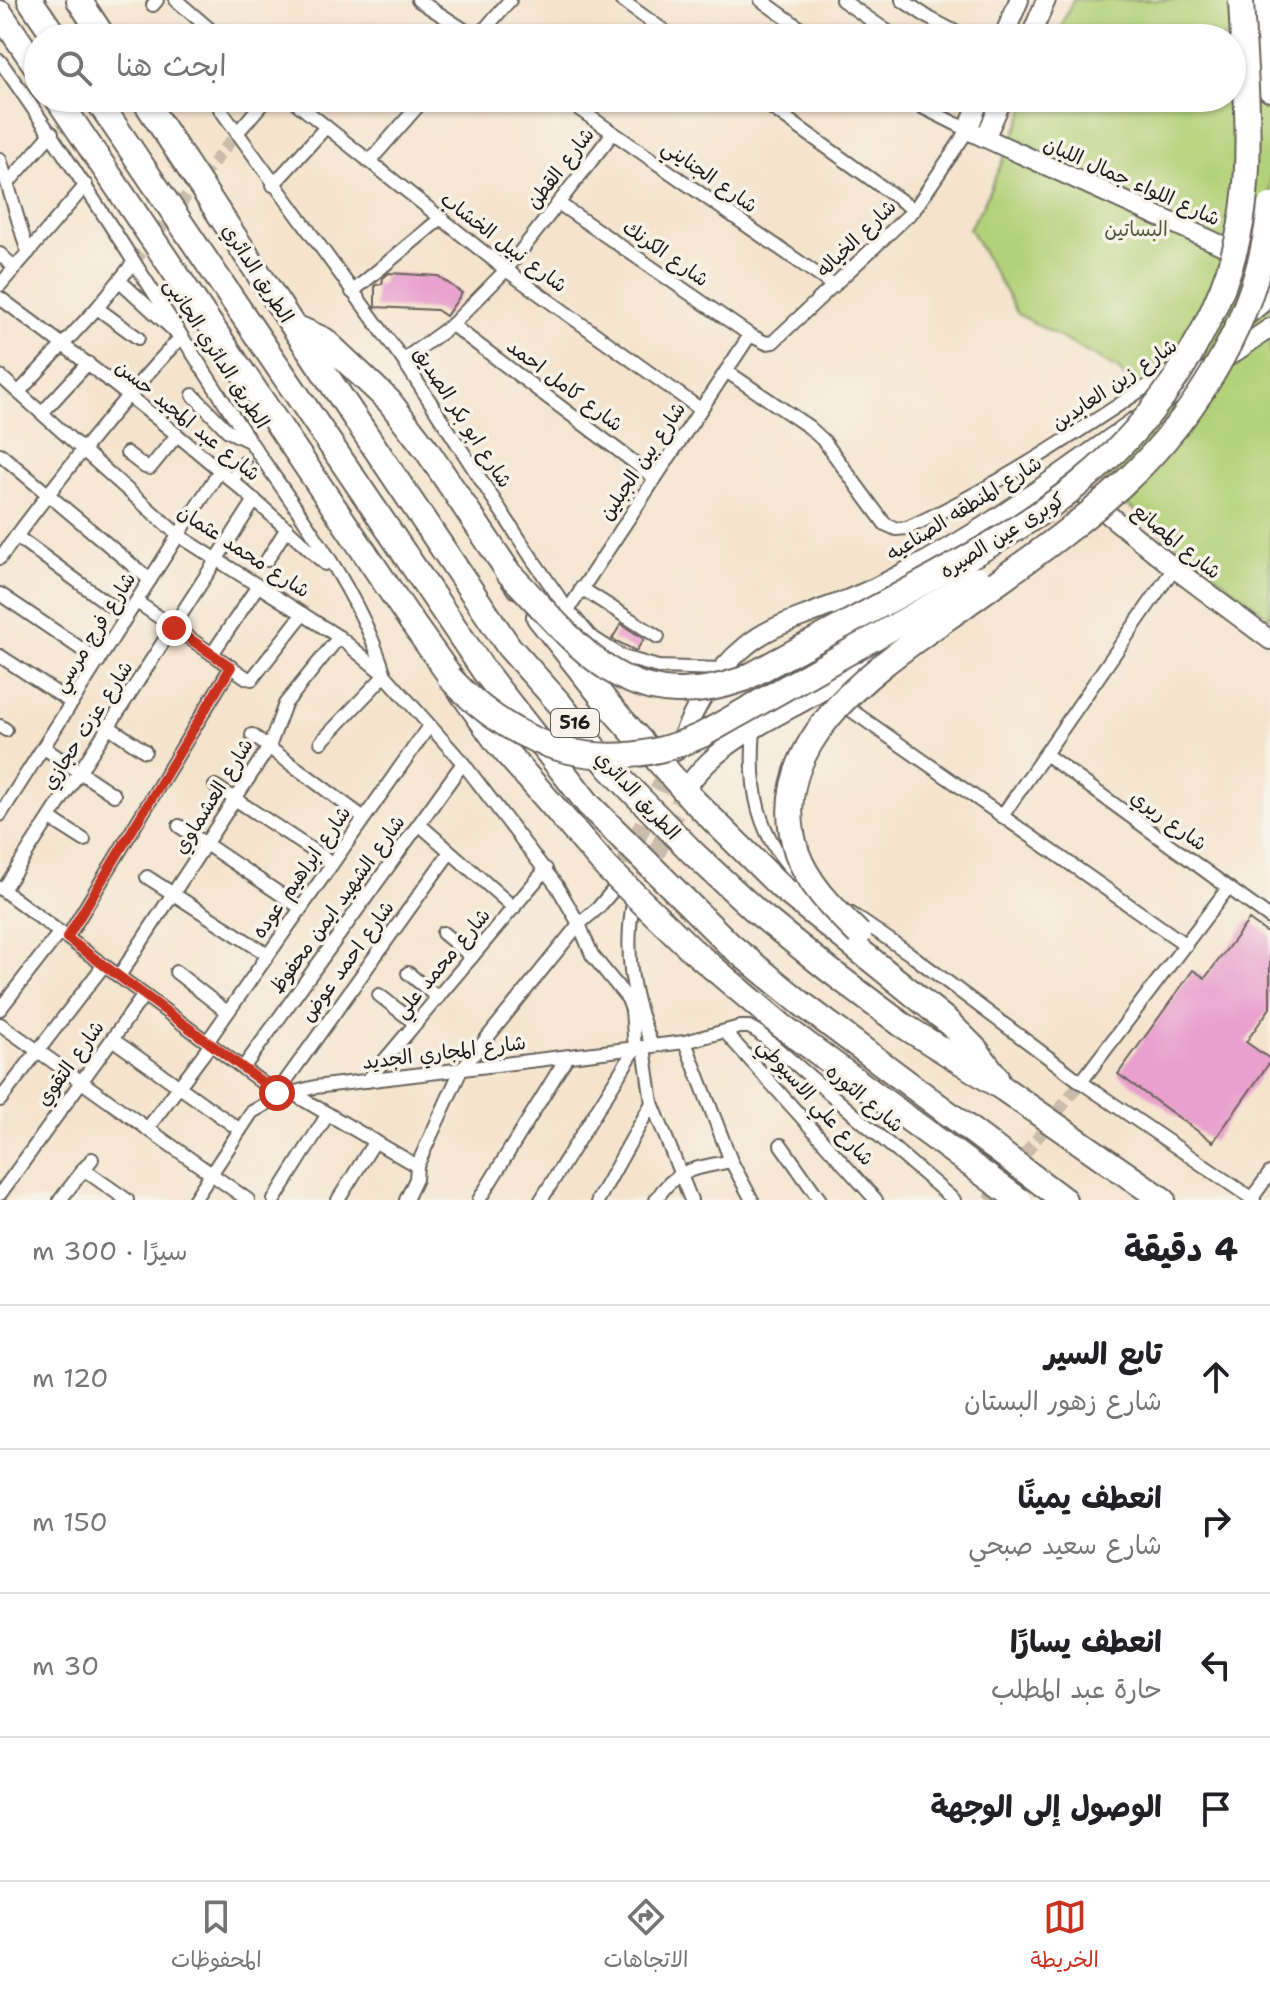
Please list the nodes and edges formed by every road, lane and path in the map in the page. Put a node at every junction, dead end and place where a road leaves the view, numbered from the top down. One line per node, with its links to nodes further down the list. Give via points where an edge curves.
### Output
1 (30, 0): 15 (highway)
2 (79, 0): 16 (highway)
3 (176, 0): 17 (street)
4 (418, 0): 18 (street)
5 (510, 0): 19 (street)
6 (621, 0): 20 (street)
7 (761, 0): 21 (street)
8 (842, 0): 22 (street)
9 (902, 0): 23 (street)
10 (1019, 0): 24 (street)
11 (1046, 0): 25 (street)
12 (1241, 0): 26 (highway, كوبرى عين الصيره, bridge)
13 (1265, 0): 29 (highway)
14 (0, 13): 27 (highway)
15 (46, 24)
16 (95, 24)
17 (204, 24)
18 (455, 24)
19 (489, 24)
20 (654, 24)
21 (794, 24)
22 (877, 24)
23 (940, 24)
24 (1009, 24)
25 (1036, 24)
26 (1242, 24)
27 (24, 48)
28 (0, 61): 30 (street, الطريق الدائري الجانبى)
29 (1270, 89)
30 (24, 94)
31 (1246, 102): 112 (highway, كوبرى عين الصيره, bridge, via 1247,180 1236,248 1194,349 1155,410 1113,455 1077,488 988,548 744,679 693,691 666,691 616,675 574,642)
32 (37, 112): 47 (street, الطريق الدائري الجانبى)
33 (66, 112): 132 (highway, bridge)
34 (105, 112): 239 (highway, الطريق الدائري / 516, via 484,671 589,805 730,945)
35 (152, 112): 74 (highway, الطريق الدائري / 516)
36 (222, 112): 48 (street, شارع ابو بكر الصديق)
37 (255, 112): 48 (street)
38 (307, 112): 45 (street, شارع نبيل الخشاب)
39 (413, 112): 52 (street)
40 (583, 112): 49 (street, شارع الجنايني)
41 (778, 112): 58 (street)
42 (932, 112): 46 (street)
43 (975, 112): 46 (street)
44 (997, 112): 50 (street)
45 (326, 127): 52 (street, شارع نبيل الخشاب); 55 (street)
46 (968, 130): 50 (street, شارع اللواء جمال اللبان); 58 (street, شارع الخياله)
47 (52, 133): 53 (street); 54 (street, الطريق الدائري الجانبى)
48 (237, 133): 55 (street, شارع ابو بكر الصديق)
49 (613, 133): 56 (street, شارع القطن); 68 (street, شارع الجنايني)
50 (985, 138): 65 (street, شارع اللواء جمال اللبان, via 1261,263)
51 (0, 159): 53 (street)
52 (369, 162): 59 (street, شارع نبيل الخشاب)
53 (8, 183): 60 (street)
54 (86, 185): 60 (street); 62 (street, الطريق الدائري الجانبى)
55 (273, 185): 70 (street, شارع ابو بكر الصديق)
56 (558, 203): 64 (street, شارع القطن); 76 (street, شارع الكرنك)
57 (1270, 206): 105 (highway, كوبرى عين الصيره, bridge, via 1252,295 1219,366 1149,457)
58 (914, 210): 68 (street, شارع الخياله)
59 (440, 219): 64 (street, شارع نبيل الخشاب); 70 (street)
60 (28, 253): 63 (street)
61 (0, 254): 63 (street)
62 (134, 262): 66 (street); 78 (street, الطريق الدائري الجانبى)
63 (15, 268): 67 (street)
64 (506, 270): 73 (street, شارع القطن); 89 (street, شارع نبيل الخشاب)
65 (1270, 280)
66 (120, 281): 72 (street); 78 (street)
67 (0, 285)
68 (834, 286): 76 (street, شارع الخياله, via 773,342)
69 (1270, 287): 77 (street, via 1261,304)
70 (352, 292): 82 (street, شارع ابو بكر الصديق)
71 (0, 298): 80 (street, شارع عبد المجيد حسن)
72 (97, 308): 79 (street); 80 (street)
73 (452, 325): 82 (street, شارع القطن); 99 (street, شارع كامل احمد)
74 (293, 326): 112 (highway, via 324,340 389,401); 204 (highway, الطريق الدائري / 516, via 509,647 609,767 757,912 901,1024)
75 (1270, 328): 81 (street, شارع المنطقه الصناعيه)
76 (750, 335): 84 (street, شارع بين الجبلين)
77 (1222, 335): 81 (street); 84 (street, شارع زين العابدين, via 1019,471 950,508 896,529 877,515 824,441)
78 (181, 337): 87 (street); 92 (street, الطريق الدائري الجانبى)
79 (138, 338)
80 (64, 345): 83 (street, شارع عبد المجيد حسن); 86 (street)
81 (1239, 348): 98 (street, شارع المنطقه الصناعيه)
82 (403, 360): 119 (street, شارع ابو بكر الصديق)
83 (88, 363): 87 (street, شارع عبد المجيد حسن); 90 (street)
84 (726, 371): 89 (street, شارع بين الجبلين)
85 (0, 376): 86 (street, شارع محمد عثمان)
86 (19, 392): 90 (street, شارع محمد عثمان)
87 (127, 395): 91 (street, شارع عبد المجيد حسن); 93 (street)
88 (193, 395): 92 (street, via 228,431)
89 (700, 409): 99 (street, شارع بين الجبلين)
90 (42, 413): 93 (street, شارع محمد عثمان)
91 (177, 435): 94 (street, via 150,468); 97 (street, شارع عبد المجيد حسن)
92 (249, 441): 114 (street, الطريق الدائري الجانبى)
93 (81, 449): 101 (street); 106 (street, شارع محمد عثمان)
94 (127, 453)
95 (0, 454): 101 (street)
96 (244, 463): 100 (street)
97 (220, 470): 100 (street, شارع عبد المجيد حسن); 106 (street, شارع فرج مرسي)
98 (1058, 474): 103 (street, شارع المصانع); 130 (street, شارع المنطقه الصناعيه, via 909,571 765,632)
99 (655, 478): 116 (street, شارع بين الجبلين)
100 (232, 480): 102 (street, شارع عبد المجيد حسن)
101 (47, 495): 107 (street); 113 (street)
102 (255, 500): 104 (street, شارع عبد المجيد حسن); 110 (street, شارع عزت حجازي)
103 (1103, 509): 111 (street, شارع المصانع); 133 (street)
104 (287, 528): 109 (street); 114 (street, شارع عبد المجيد حسن)
105 (1065, 533): 132 (highway, bridge, via 674,748 612,756 551,747 495,720); 186 (highway, كوبرى عين الصيره, bridge, via 855,687 824,723 800,764 791,823 810,880)
106 (178, 535): 110 (street, شارع محمد عثمان); 113 (street, شارع فرج مرسي)
107 (16, 536): 108 (street); 121 (street)
108 (0, 558)
109 (267, 560)
110 (216, 561): 115 (street, شارع محمد عثمان); 122 (street, شارع عزت حجازي)
111 (1174, 568): 125 (street, شارع المصانع); 143 (street)
112 (505, 569): 186 (highway, via 575,663 692,799 781,887)
113 (150, 580): 118 (street, شارع فرج مرسي)
114 (344, 582): 131 (street, الطريق الدائري الجانبى)
115 (257, 587): 120 (street, شارع محمد عثمان); 126 (street)
116 (581, 588): 119 (street, شارع بين الجبلين); 124 (street)
117 (0, 594): 128 (street)
118 (137, 602): 121 (street, شارع فرج مرسي); 122 (street)
119 (568, 610): 130 (street, شارع ابو بكر الصديق, via 590,636 623,657 658,667)
120 (303, 614): 123 (street, شارع محمد عثمان); 129 (street, via 257,676 247,678)
121 (126, 617): 128 (street, شارع فرج مرسي)
122 (174, 628): 126 (street); 136 (street, شارع عزت حجازي)
123 (339, 637): 131 (street, شارع محمد عثمان); 140 (street, شارع العشماوي, via 285,704)
124 (658, 637)
125 (1270, 640)
126 (212, 654): 129 (street)
127 (0, 656): 134 (street)
128 (99, 661): 134 (street, شارع فرج مرسي)
129 (231, 667): 174 (street)
130 (721, 669): 145 (street, شارع المنطقه الصناعيه, via 697,705)
131 (385, 675): 135 (street, شارع محمد عثمان); 139 (street)
132 (449, 677): 238 (highway, bridge, via 551,807 692,950 782,1026)
133 (822, 690): 137 (street); 152 (street)
134 (72, 703): 141 (street, شارع فرج مرسي)
135 (429, 726): 144 (street); 153 (street, شارع ابراهيم عوده)
136 (109, 727): 142 (street); 146 (street, شارع عزت حجازي)
137 (754, 730): 147 (street, via 713,755); 202 (street, via 756,804 770,839 792,869 819,894 899,946)
138 (252, 735): 140 (street)
139 (321, 742)
140 (269, 747): 150 (street, شارع العشماوي); 153 (street)
141 (44, 748): 146 (street); 151 (street, شارع فرج مرسي)
142 (145, 751)
143 (1045, 754): 152 (street); 163 (street, شارع ريري)
144 (463, 763): 155 (street, شارع الشهيد ايمن محفوظ); 161 (street)
145 (670, 765)
146 (80, 773): 149 (street); 154 (street, شارع عزت حجازي)
147 (689, 784)
148 (215, 786): 150 (street)
149 (114, 795)
150 (235, 799): 158 (street, شارع العشماوي); 160 (street)
151 (0, 815)
152 (1002, 816): 175 (street)
153 (364, 818): 160 (street, شارع ابراهيم عوده)
154 (51, 819): 157 (street); 165 (street, شارع عزت حجازي)
155 (419, 824): 159 (street); 198 (street, شارع الشهيد ايمن محفوظ)
156 (179, 826): 158 (street)
157 (84, 840)
158 (206, 844): 166 (street, شارع العشماوي); 169 (street)
159 (450, 852): 170 (street); 205 (street, شارع احمد عوض)
160 (332, 863): 169 (street, شارع ابراهيم عوده)
161 (546, 869): 170 (street, شارع محمد علي); 172 (street)
162 (147, 877): 166 (street)
163 (1228, 888): 171 (street, شارع ريري); 175 (street)
164 (614, 889): 172 (street)
165 (4, 891): 168 (street, شارع عزت حجازي); 174 (street)
166 (174, 894): 176 (street); 181 (street, شارع العشماوي)
167 (633, 903): 195 (street, via 628,952)
168 (0, 907)
169 (301, 908): 176 (street, شارع ابراهيم عوده)
170 (514, 908): 177 (street, شارع محمد علي)
171 (1270, 918)
172 (579, 924): 195 (street, via 592,955 628,999); 199 (street)
173 (443, 933): 177 (street)
174 (63, 935): 178 (street); 185 (street)
175 (1186, 945): 202 (street)
176 (268, 955): 187 (street, شارع ابراهيم عوده)
177 (472, 957): 184 (street, شارع محمد علي)
178 (104, 965): 181 (street); 196 (street)
179 (176, 972): 187 (street)
180 (408, 973): 184 (street)
181 (119, 976): 182 (street)
182 (144, 995): 192 (street, شارع التقوي); 194 (street)
183 (379, 995): 189 (street)
184 (438, 998): 189 (street, شارع محمد علي)
185 (0, 1009)
186 (933, 1009): 204 (highway, via 977,1051)
187 (227, 1012): 194 (street, شارع ابراهيم عوده)
188 (0, 1024): 196 (street)
189 (416, 1024): 200 (street, شارع محمد علي)
190 (749, 1027): 191 (street, شارع المجاري الجديد); 237 (street, شارع الثوره)
191 (725, 1032): 193 (street, شارع المجاري الجديد); 236 (street, شارع علي الاسيوطي)
192 (112, 1039): 201 (street, شارع التقوي); 203 (street)
193 (685, 1042): 195 (street, شارع المجاري الجديد); 214 (street)
194 (209, 1043): 198 (street); 203 (street, شارع ابراهيم عوده)
195 (644, 1047): 197 (street, شارع المجاري الجديد); 207 (street); 230 (street)
196 (37, 1050): 201 (street); 206 (street)
197 (567, 1057): 199 (street, شارع المجاري الجديد); 229 (street)
198 (243, 1068): 205 (street)
199 (461, 1070): 200 (street, شارع المجاري الجديد); 215 (street)
200 (367, 1081): 205 (street, شارع المجاري الجديد)
201 (81, 1082): 209 (street); 220 (street, شارع التقوي)
202 (1081, 1082): 221 (street)
203 (179, 1087): 209 (street, شارع ابراهيم عوده); 210 (street)
204 (1004, 1089): 240 (highway, الطريق الدائري / 516)
205 (283, 1094): 208 (street); 210 (street, شارع المجاري الجديد, via 252,1112)
206 (0, 1100)
207 (652, 1103): 217 (street); 231 (street)
208 (328, 1114): 211 (street); 226 (street)
209 (147, 1129): 219 (street)
210 (240, 1130): 219 (street, شارع المجاري الجديد)
211 (375, 1141): 215 (street); 227 (street)
212 (781, 1145): 235 (street)
213 (92, 1159): 216 (street)
214 (731, 1161): 217 (street); 234 (street)
215 (417, 1166): 228 (street)
216 (83, 1169): 222 (street); 223 (street)
217 (681, 1173): 232 (street); 233 (street)
218 (1270, 1173): 221 (street)
219 (210, 1174): 224 (street, شارع المجاري الجديد); 225 (street)
220 (0, 1194)
221 (1253, 1199)
222 (60, 1200)
223 (127, 1200)
224 (194, 1200)
225 (248, 1200)
226 (274, 1200)
227 (338, 1200)
228 (406, 1200)
229 (479, 1200)
230 (541, 1200)
231 (598, 1200)
232 (656, 1200)
233 (691, 1200)
234 (752, 1200)
235 (820, 1200)
236 (876, 1200)
237 (954, 1200)
238 (1019, 1200)
239 (1064, 1200)
240 (1163, 1200)

